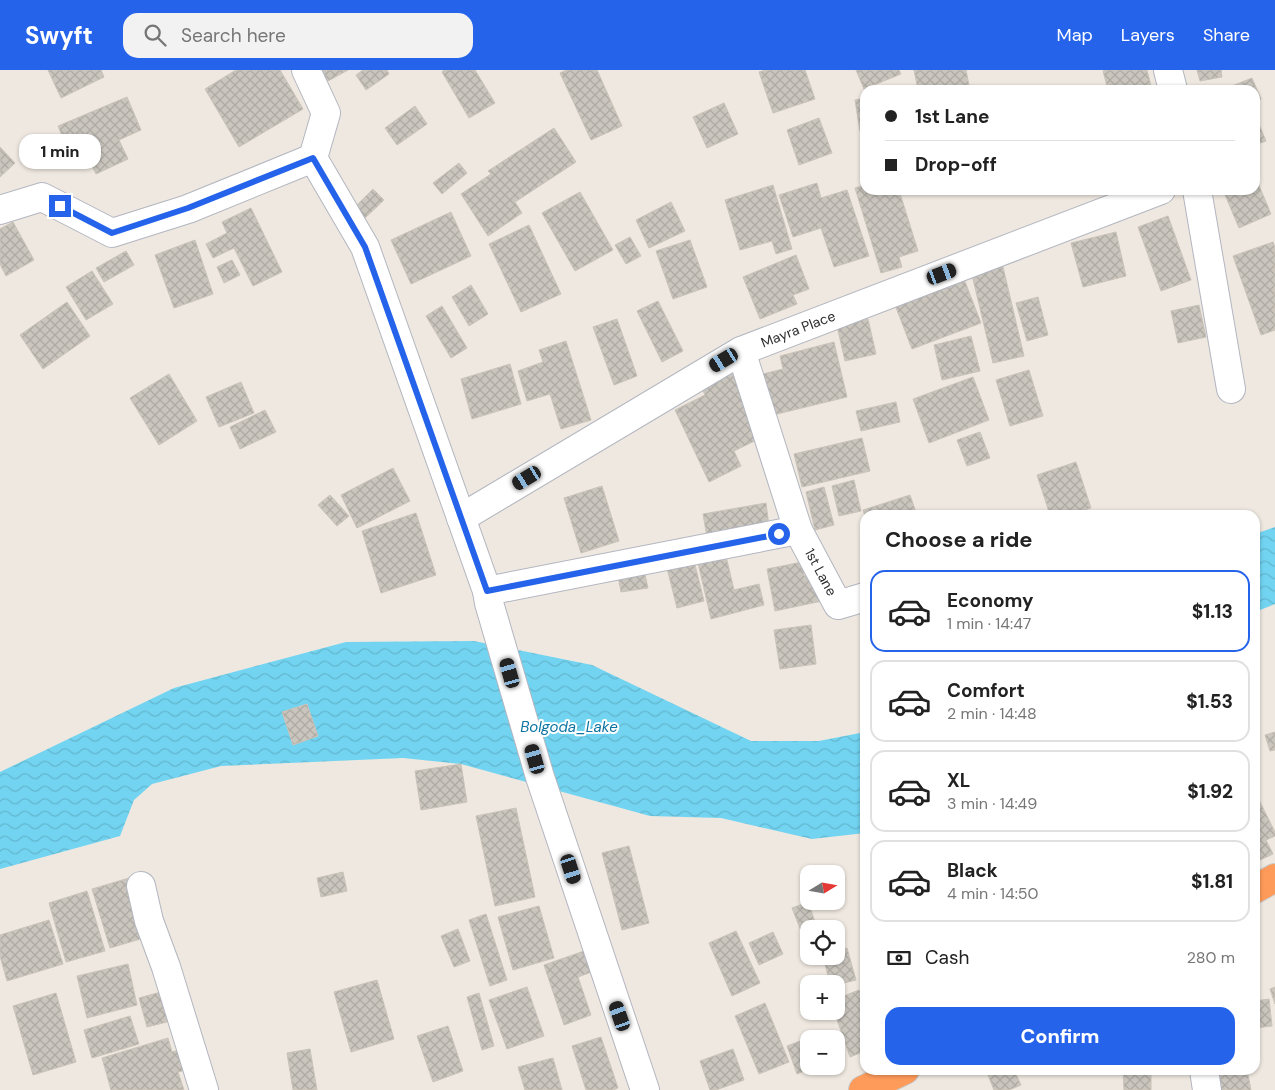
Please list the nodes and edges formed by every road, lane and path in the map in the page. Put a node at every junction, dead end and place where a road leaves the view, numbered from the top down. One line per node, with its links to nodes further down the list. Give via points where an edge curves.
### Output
1 (306, 70): 4 (street, via 326,114)
2 (1168, 70): 3 (street)
3 (1172, 85)
4 (313, 158): 7 (street, via 188,208 112,233 42,197); 10 (street, via 365,247)
5 (1148, 195): 8 (street, Mayra Place)
6 (1198, 195): 9 (street)
7 (0, 210)
8 (741, 351): 10 (street, Mayra Place); 11 (street)
9 (1231, 389)
10 (461, 518): 12 (street)
11 (798, 530): 12 (street); 13 (street, 1st Lane, via 838,605)
12 (488, 597): 20 (street, via 540,777)
13 (860, 598)
14 (1275, 878): 16 (highway)
15 (141, 886): 19 (street, via 149,921)
16 (1260, 886)
17 (894, 1075): 21 (highway)
18 (1204, 1075): 22 (street)
19 (204, 1090)
20 (645, 1090)
21 (863, 1090)
22 (1206, 1090)

